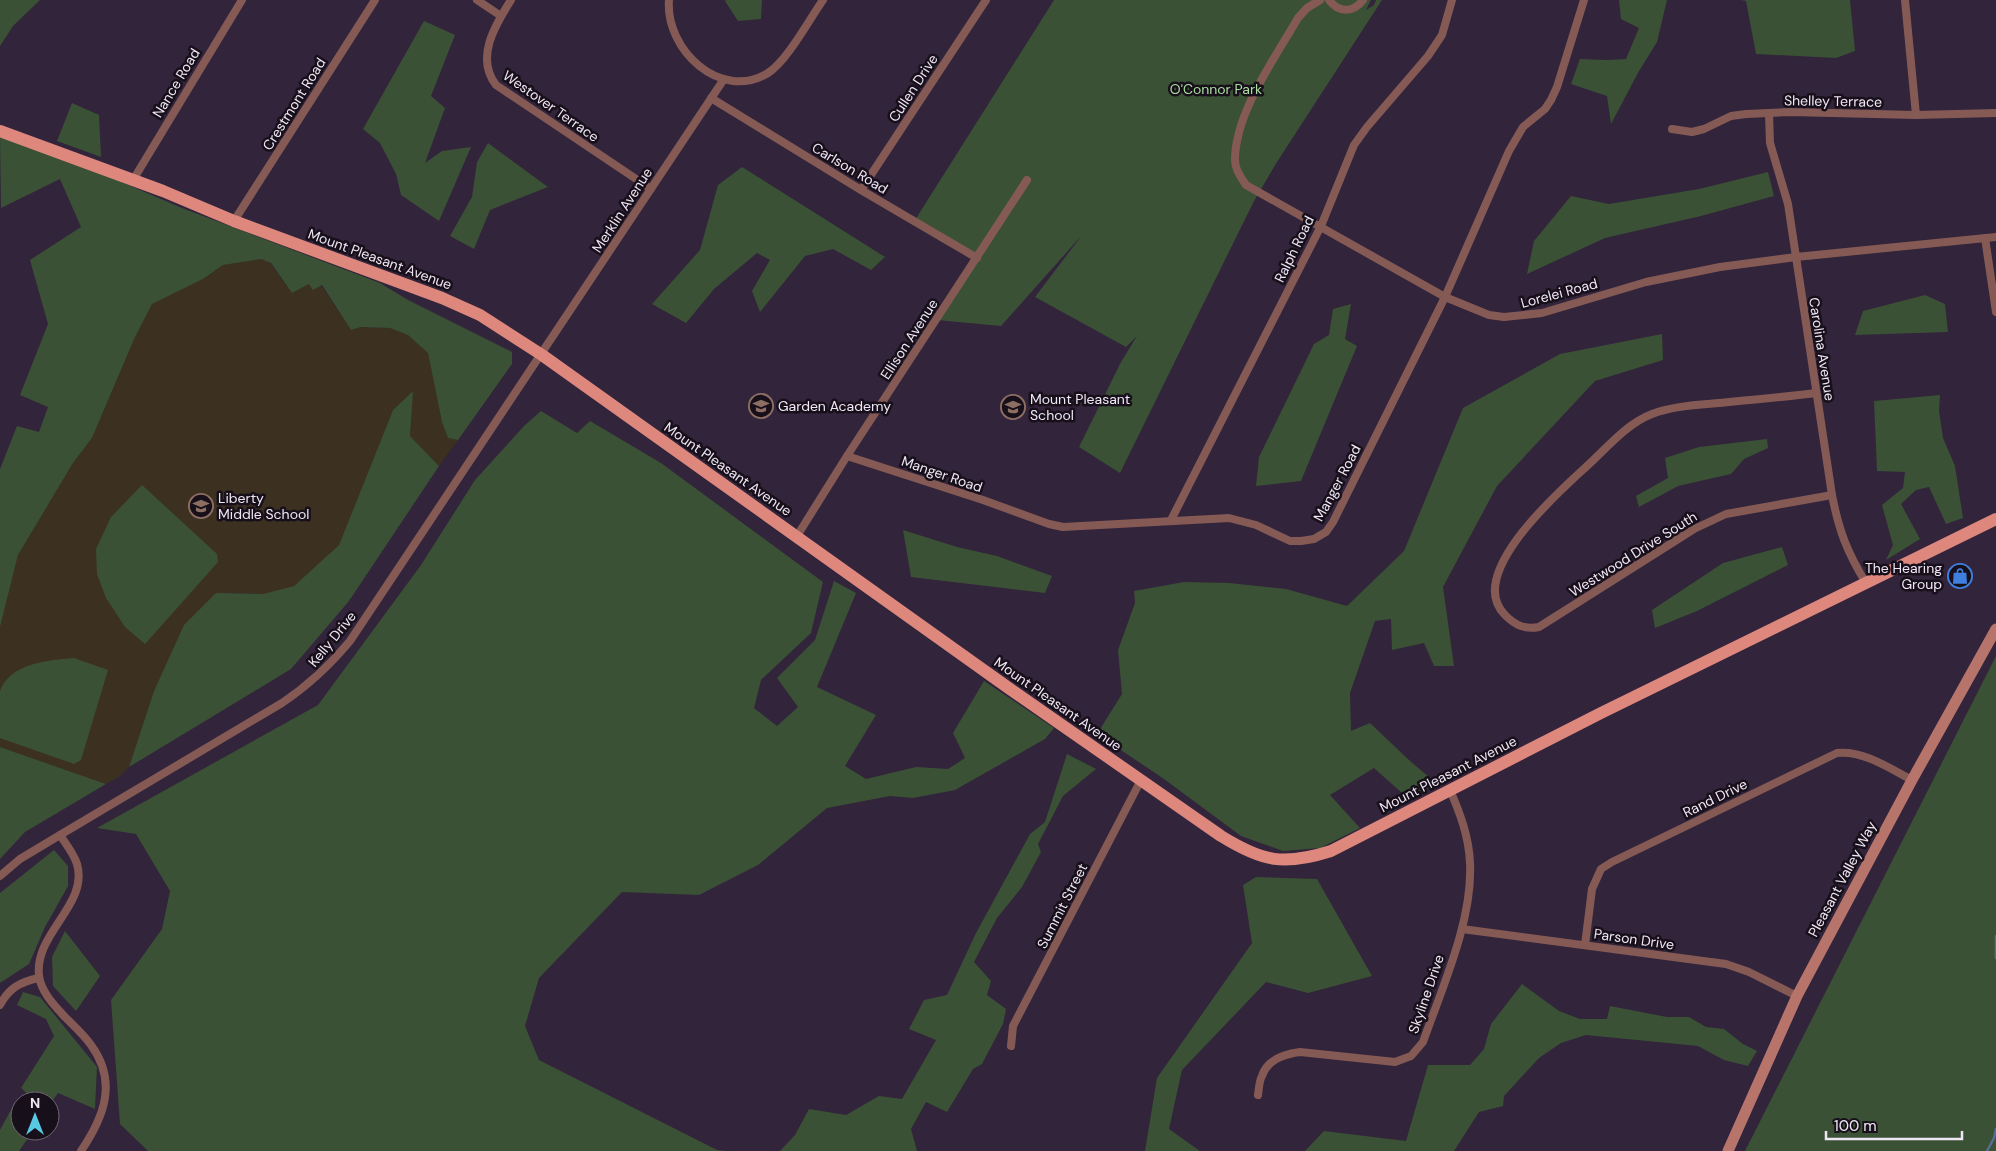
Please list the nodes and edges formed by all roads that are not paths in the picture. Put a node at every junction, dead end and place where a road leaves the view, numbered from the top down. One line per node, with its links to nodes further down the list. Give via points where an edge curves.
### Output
1 (242, 0): 22 (street, Nance Road)
2 (375, 0): 26 (street, Crestmont Road)
3 (477, 0): 14 (street)
4 (511, 0): 14 (street, Westover Terrace)
5 (668, 0): 15 (street, via 672,27 682,48 698,65)
6 (823, 0): 15 (street, via 771,70 756,78)
7 (986, 0): 25 (street, Cullen Drive)
8 (1320, 0): 27 (street, Lorelei Road, via 1298,18 1248,105 1235,161 1246,184)
9 (1329, 0): 10 (street, via 1337,8 1349,10)
10 (1363, 0)
11 (1452, 0): 27 (street, Ralph Road, via 1442,35 1428,56 1354,145)
12 (1584, 0): 32 (street, Manger Road, via 1551,100 1524,127 1509,151)
13 (1904, 0): 19 (street)
14 (501, 16): 24 (street, Westover Terrace, via 488,45 486,60 487,70 496,85)
15 (724, 79): 16 (street, Merklin Avenue)
16 (711, 98): 24 (street, Merklin Avenue); 25 (street, Carlson Road)
17 (1769, 113): 19 (street, Shelley Terrace); 20 (street, Shelley Terrace, via 1731,116 1692,132); 30 (street, Carolina Avenue, via 1770,143 1788,204)
18 (1996, 113): 19 (street, Shelley Terrace)
19 (1916, 115)
20 (1672, 129)
21 (0, 131): 22 (main road, Mount Pleasant Avenue)
22 (133, 180): 26 (main road, Mount Pleasant Avenue)
23 (1027, 180): 31 (street, Ellison Avenue)
24 (651, 189): 34 (street, Merklin Avenue)
25 (861, 190): 31 (street, Carlson Road)
26 (234, 221): 34 (main road, Mount Pleasant Avenue, via 442,298 480,315)
27 (1321, 226): 32 (street, Lorelei Road); 39 (street, Ralph Road)
28 (1996, 237): 29 (street, Lorelei Road)
29 (1985, 238): 30 (street, Lorelei Road); 33 (street)
30 (1796, 257): 32 (street, Lorelei Road, via 1678,274 1522,316 1504,318 1489,315); 35 (street, Carolina Avenue)
31 (977, 258): 36 (street, Ellison Avenue)
32 (1445, 297): 39 (street, Manger Road, via 1326,532 1314,539 1290,541 1243,520)
33 (1996, 312)
34 (542, 355): 40 (main road, Mount Pleasant Avenue); 46 (street, Kelly Drive, via 350,641 329,666 282,703)
35 (1816, 394): 37 (street, Carolina Avenue); 37 (street, Westwood Drive South, via 1676,407 1651,414 1636,423 1532,518 1502,567 1495,587 1499,608 1521,627 1534,628 1712,520 1726,514)
36 (847, 456): 39 (street, Manger Road, via 1064,527); 40 (street, Ellison Avenue)
37 (1832, 495): 41 (street, Carolina Avenue, via 1844,544)
38 (1996, 519): 41 (main road, Mount Pleasant Avenue)
39 (1171, 520)
40 (797, 536): 43 (main road, Mount Pleasant Avenue)
41 (1866, 583): 45 (main road, Mount Pleasant Avenue)
42 (1996, 628): 44 (main road, Pleasant Valley Way)
43 (1141, 780): 45 (main road, Mount Pleasant Avenue, via 1241,848 1256,855 1286,860 1331,851); 53 (street, Summit Street, via 1013,1026)
44 (1912, 780): 49 (street, Rand Drive, via 1865,756 1849,751 1837,752 1612,862 1601,869 1592,889); 51 (main road, Pleasant Valley Way)
45 (1450, 790): 48 (street, Skyline Drive, via 1465,828 1470,862 1469,892)
46 (60, 835): 47 (street, Kelly Drive, via 20,859); 50 (street, via 77,864 79,882 72,902 43,948)
47 (0, 876)
48 (1462, 929): 49 (street, Parson Drive); 54 (street, Skyline Drive, via 1423,1042 1411,1056 1384,1062 1300,1052 1286,1054 1262,1075)
49 (1585, 945): 51 (street, Parson Drive, via 1726,964 1750,972)
50 (39, 978): 52 (street, via 16,985); 55 (street, via 46,995 91,1046 103,1070 106,1086 101,1117)
51 (1797, 996): 56 (main road, Pleasant Valley Way)
52 (0, 1005)
53 (1011, 1046)
54 (1258, 1095)
55 (82, 1151)
56 (1728, 1151)

